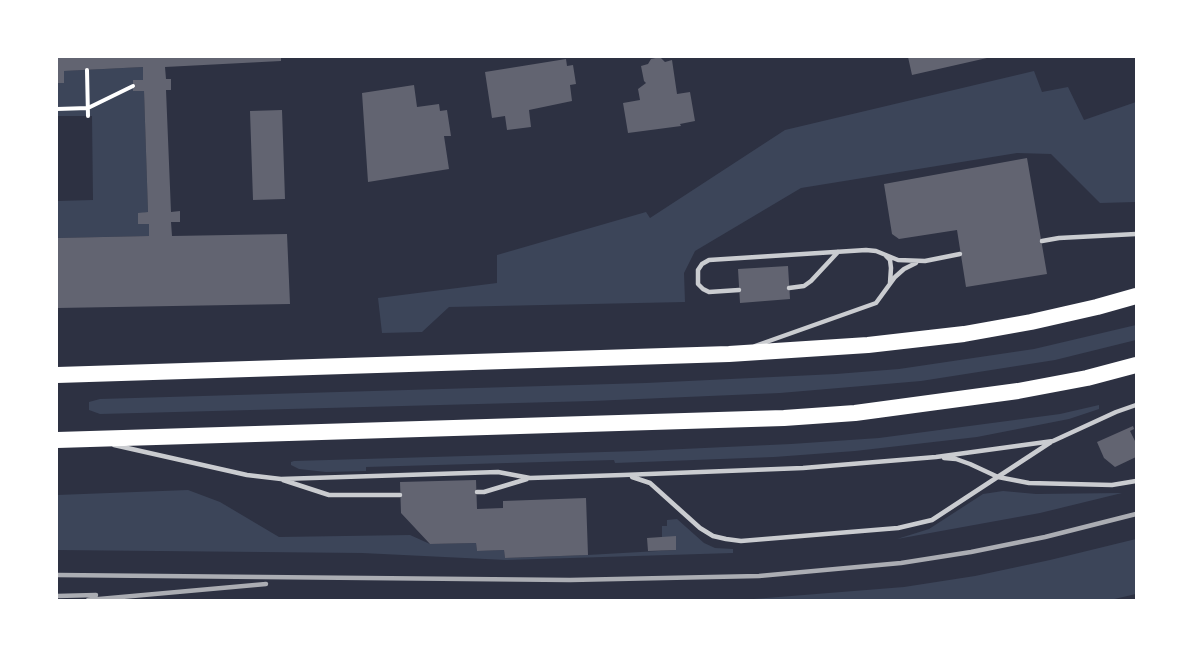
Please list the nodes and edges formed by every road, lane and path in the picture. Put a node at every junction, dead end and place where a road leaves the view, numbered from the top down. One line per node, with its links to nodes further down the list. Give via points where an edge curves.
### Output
1 (87, 70): 3 (path)
2 (133, 86): 3 (path)
3 (88, 108): 4 (path); 5 (path)
4 (57, 109)
5 (88, 116)
6 (1136, 234): 7 (lane)
7 (1042, 241)
8 (838, 251): 9 (lane); 13 (lane, via 811,281); 14 (lane, via 709,260 698,270 698,284 709,292)
9 (885, 254): 11 (lane, via 898,260); 12 (lane, via 890,260)
10 (960, 254): 11 (lane)
11 (925, 261): 12 (lane, via 904,269)
12 (889, 285): 16 (lane, via 876,303 864,309)
13 (789, 288)
14 (739, 290)
15 (1136, 296): 16 (highway, via 1042,320 964,334)
16 (729, 354): 18 (highway)
17 (1136, 365): 20 (highway, via 1018,392 844,414)
18 (57, 375)
19 (1136, 405): 22 (lane)
20 (86, 439): 21 (highway); 27 (lane)
21 (57, 440)
22 (1053, 441): 23 (lane); 25 (lane)
23 (936, 457): 24 (lane); 25 (lane, via 956,459)
24 (623, 476): 25 (lane, via 650,483 713,536 741,541 915,526 932,520); 26 (lane)
25 (998, 477): 28 (lane, via 1057,485)
26 (530, 478): 27 (lane, via 498,472); 29 (lane)
27 (281, 479): 30 (lane, via 328,495)
28 (1136, 481)
29 (477, 492)
30 (400, 495)

